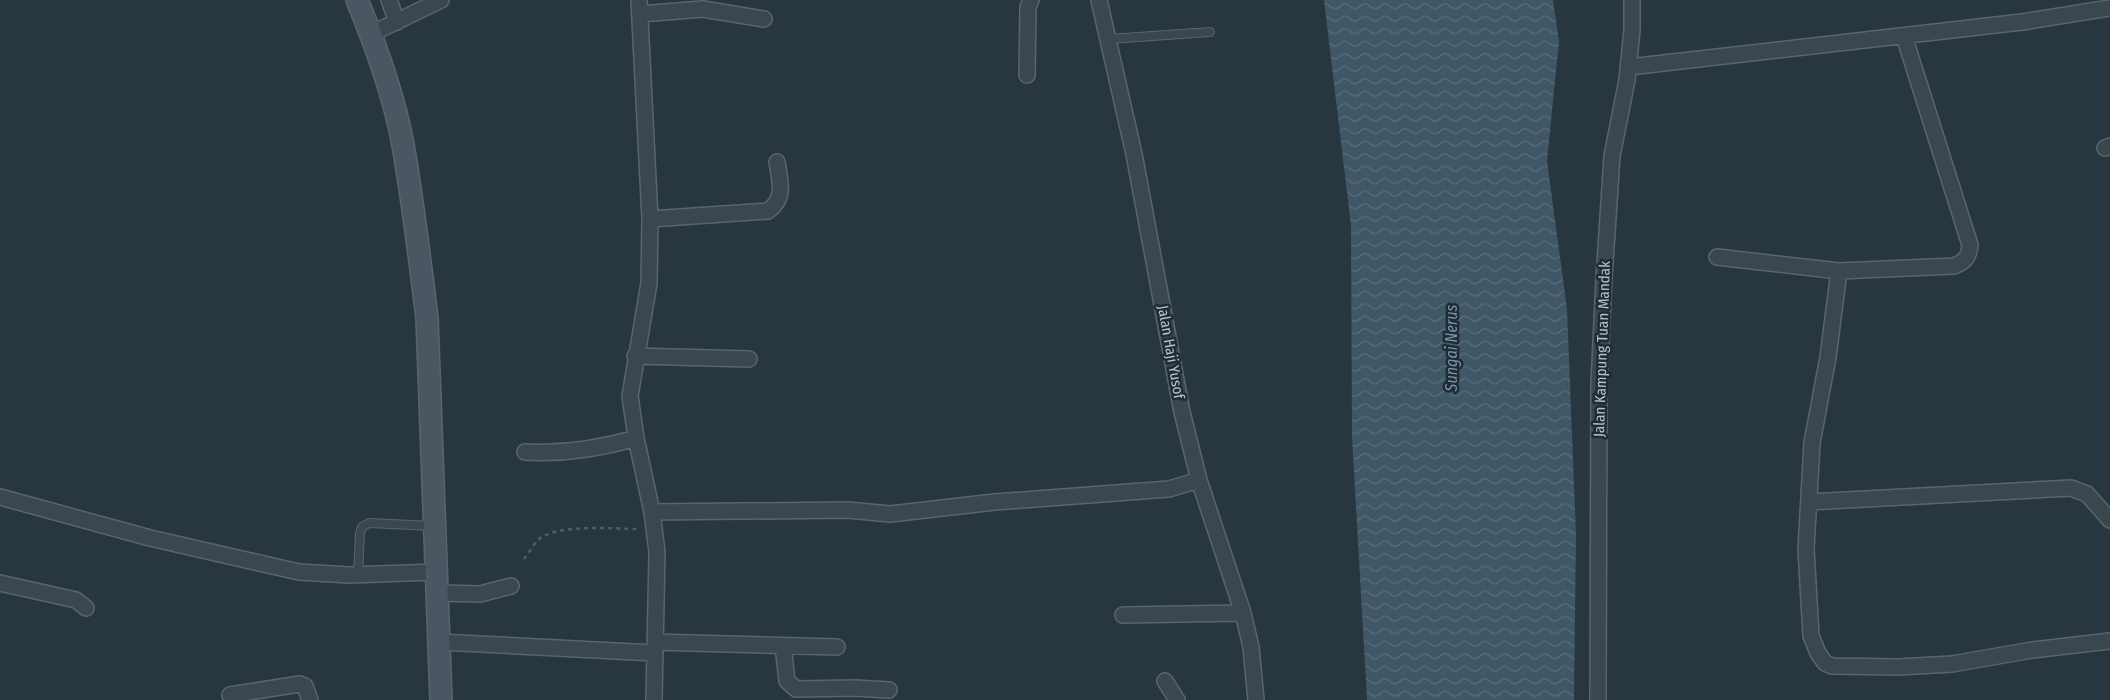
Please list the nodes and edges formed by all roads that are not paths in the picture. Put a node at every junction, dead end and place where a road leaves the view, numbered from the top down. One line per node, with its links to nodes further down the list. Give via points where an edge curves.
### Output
1 (357, 0): 12 (main road)
2 (389, 0): 10 (street)
3 (441, 0): 10 (street)
4 (1031, 0): 16 (street, via 1028,7)
5 (1099, 0): 14 (street, Jalan Haji Yusof)
6 (1632, 0): 15 (street, Jalan Kampung Tuan Mandak)
7 (640, 7): 9 (street, via 703,9); 18 (street)
8 (2110, 8): 13 (street)
9 (764, 19)
10 (397, 22): 12 (street)
11 (1210, 32): 14 (lane)
12 (371, 34): 30 (main road, via 403,144 421,266 427,318)
13 (1904, 36): 15 (street); 20 (street, via 1970,245 1969,255 1964,263 1954,266)
14 (1108, 39): 25 (street, Jalan Haji Yusof, via 1134,154 1182,412)
15 (1629, 67): 51 (street, Jalan Kampung Tuan Mandak, via 1612,156 1603,298 1599,384)
16 (1027, 75)
17 (777, 162): 18 (street, via 782,188 776,205 768,211)
18 (650, 219): 21 (street, via 649,283)
19 (1717, 257): 20 (street)
20 (1839, 271): 27 (street, via 1812,443)
21 (635, 356): 22 (street); 23 (street, via 630,396)
22 (750, 359)
23 (636, 438): 24 (street, via 602,448); 28 (street)
24 (525, 452)
25 (1199, 480): 28 (street, via 1169,489 995,502 890,514 848,510); 36 (street, Jalan Haji Yusof)
26 (0, 497): 31 (street, via 150,538 270,566 327,575)
27 (1809, 502): 29 (street, via 2071,488 2087,494); 38 (street, via 1806,550 1811,636 1825,663 1832,666 1898,667 1952,664)
28 (652, 512): 41 (street, via 657,552)
29 (2110, 520)
30 (435, 526): 31 (lane, via 369,523 362,527); 32 (main road)
31 (358, 575): 32 (street)
32 (438, 582): 34 (street, via 480,594); 39 (main road)
33 (0, 583): 35 (street, via 76,600)
34 (511, 586)
35 (86, 608)
36 (1243, 613): 37 (street); 50 (street, Jalan Haji Yusof, via 1251,647)
37 (1123, 615)
38 (2110, 641)
39 (440, 642): 41 (street); 47 (main road)
40 (783, 646): 41 (street); 42 (street); 44 (street, via 787,681 796,689)
41 (655, 647): 48 (street)
42 (837, 647)
43 (1165, 681): 49 (street)
44 (889, 690)
45 (230, 695): 46 (street, via 300,684 305,686)
46 (310, 700)
47 (442, 700)
48 (654, 700)
49 (1176, 700)
50 (1256, 700)
51 (1598, 700)

